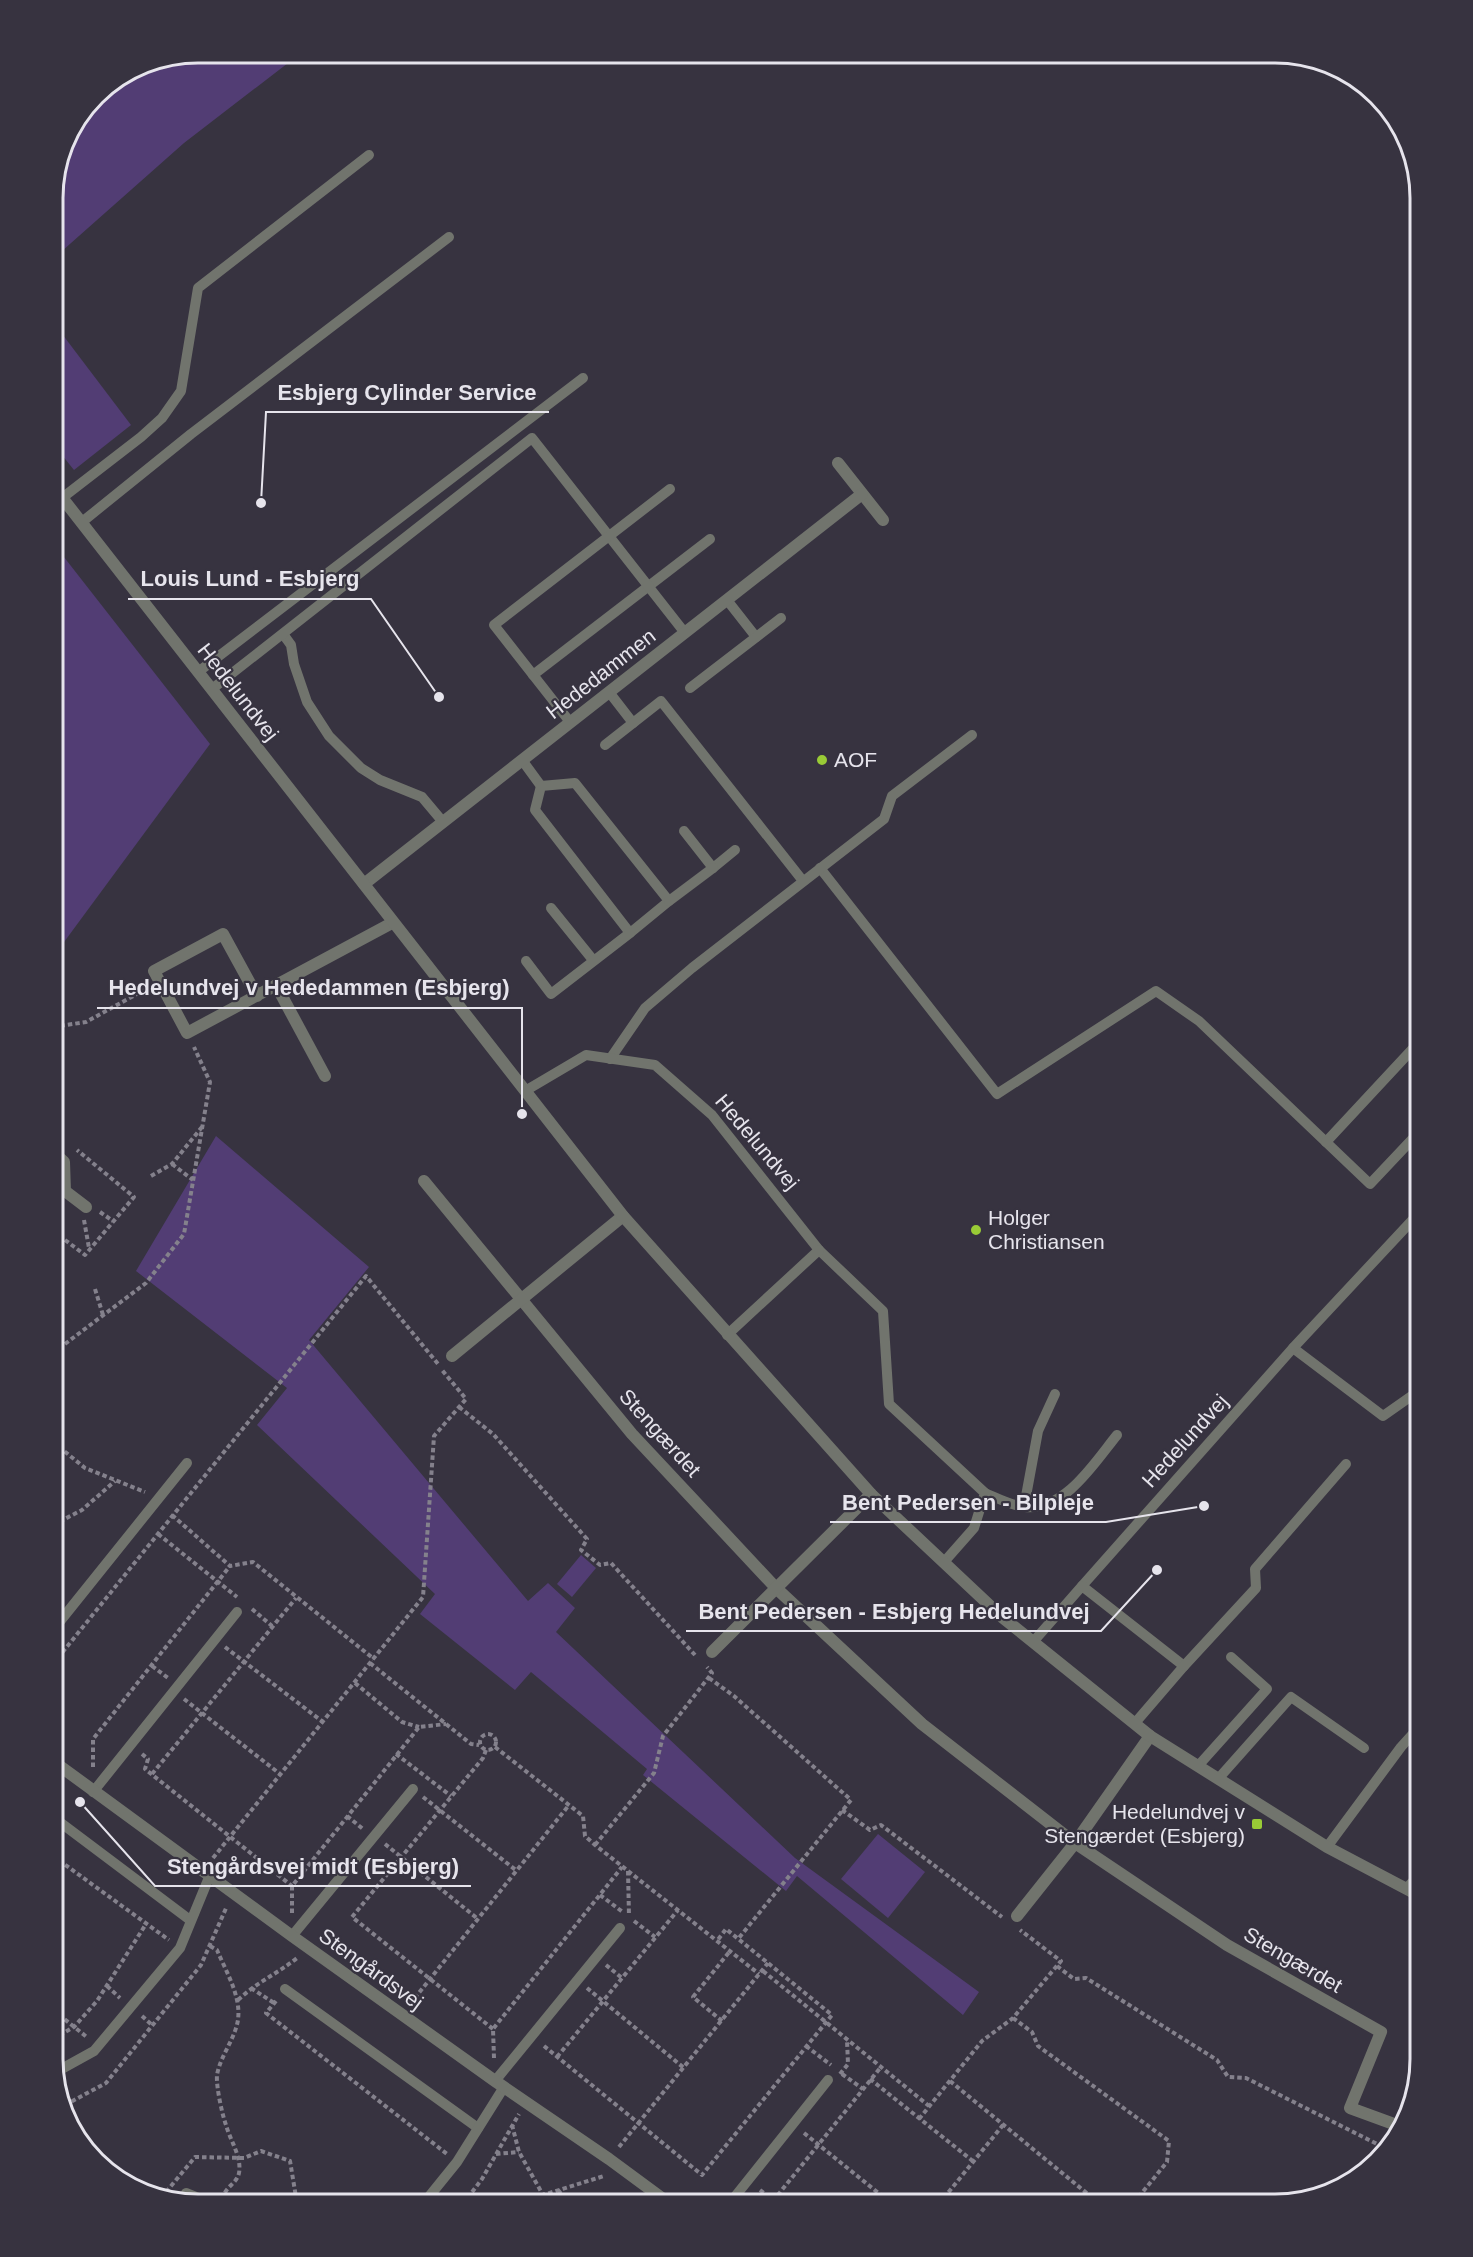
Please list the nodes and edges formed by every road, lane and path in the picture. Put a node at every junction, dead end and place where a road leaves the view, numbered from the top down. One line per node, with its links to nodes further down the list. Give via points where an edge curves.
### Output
1 (369, 154): 7 (lane, via 198,288 181,391 162,418 141,437)
2 (449, 237): 10 (lane)
3 (583, 378): 19 (lane)
4 (838, 463): 6 (street)
5 (670, 489): 11 (lane)
6 (862, 494): 9 (street); 14 (street, Hededammen)
7 (63, 497)
8 (63, 499): 10 (street, Hedelundvej)
9 (883, 520)
10 (82, 522): 19 (street, Hedelundvej)
11 (609, 536): 13 (lane); 17 (lane, via 532,438); 20 (lane, via 494,625)
12 (710, 538): 13 (lane)
13 (649, 586): 16 (lane); 20 (lane)
14 (727, 600): 16 (street, Hededammen); 18 (lane)
15 (781, 618): 18 (lane)
16 (685, 633): 23 (street, Hededammen)
17 (283, 634): 22 (lane); 30 (lane, via 291,645 307,702 329,736 361,768 422,797)
18 (756, 637): 21 (lane)
19 (198, 672): 22 (street, Hedelundvej)
20 (533, 675): 24 (lane)
21 (690, 688)
22 (212, 690): 36 (street, Hedelundvej)
23 (609, 692): 24 (street, Hededammen); 25 (lane)
24 (570, 722): 28 (street, Hededammen)
25 (633, 723): 27 (lane); 35 (lane, via 661,701)
26 (972, 735): 34 (lane, via 892,796 884,819)
27 (605, 745)
28 (522, 760): 29 (lane); 30 (street, Hededammen)
29 (541, 786): 37 (lane, via 575,783); 40 (lane, via 535,810)
30 (443, 822): 36 (street, Hededammen)
31 (684, 831): 33 (lane)
32 (735, 850): 33 (lane)
33 (713, 867): 37 (lane)
34 (820, 868): 35 (lane); 53 (lane, via 997,1094 1156,991 1199,1021)
35 (803, 881): 49 (lane, via 645,1008)
36 (364, 884): 39 (street, Hedelundvej)
37 (669, 901): 40 (lane)
38 (551, 908): 41 (lane)
39 (392, 923): 44 (street); 51 (street, Hedelundvej)
40 (630, 933): 41 (lane)
41 (593, 960): 42 (lane, via 551,994)
42 (525, 961)
43 (159, 982): 45 (street, via 154,971 223,934); 46 (path, via 86,1022); 47 (street)
44 (276, 985): 45 (street); 50 (street)
45 (257, 996): 47 (street)
46 (63, 1025)
47 (187, 1033): 52 (path, via 210,1082)
48 (1410, 1052): 53 (lane)
49 (610, 1059): 51 (lane, Hedelundvej, via 586,1056); 63 (lane, Hedelundvej, via 655,1065 712,1114)
50 (325, 1076)
51 (525, 1091): 61 (street, Hedelundvej)
52 (203, 1126): 56 (path); 58 (path)
53 (1326, 1142): 54 (lane, via 1370,1184)
54 (1410, 1142)
55 (63, 1161): 60 (street, via 65,1191)
56 (172, 1164): 57 (path); 58 (path)
57 (151, 1176)
58 (193, 1180): 68 (path, via 184,1233 146,1282)
59 (424, 1181): 67 (street, Stengærdet)
60 (86, 1207)
61 (623, 1216): 67 (street); 69 (street, Hedelundvej)
62 (1410, 1223): 71 (lane, Hedelundvej)
63 (819, 1250): 69 (lane); 81 (lane, Hedelundvej, via 883,1311 889,1404)
64 (84, 1255): 65 (path)
65 (86, 1262)
66 (95, 1289): 68 (path)
67 (521, 1299): 72 (street); 92 (street, Stengærdet, via 632,1434)
68 (103, 1315): 70 (path)
69 (727, 1335): 82 (street, Hedelundvej)
70 (63, 1345)
71 (1293, 1348): 74 (lane, via 1383,1416); 91 (lane, Hedelundvej)
72 (452, 1356)
73 (1055, 1394): 84 (lane, via 1038,1431)
74 (1410, 1397)
75 (459, 1407): 85 (path, via 466,1399 366,1276); 102 (path, via 493,1434 587,1539 581,1550 600,1565 611,1563); 104 (path, via 434,1436 423,1597)
76 (1117, 1435): 84 (lane, via 1074,1488 1042,1506)
77 (63, 1450): 80 (path, via 85,1468)
78 (187, 1463): 83 (lane)
79 (1346, 1464): 105 (lane, via 1254,1569 1256,1587)
80 (116, 1480): 83 (path); 86 (path, via 82,1510)
81 (985, 1493): 84 (lane); 88 (lane, via 974,1528)
82 (871, 1494): 88 (street, Hedelundvej); 92 (street)
83 (160, 1497): 95 (lane)
84 (1024, 1507)
85 (172, 1515): 87 (path); 89 (path)
86 (63, 1520)
87 (158, 1534): 90 (path); 99 (path)
88 (944, 1563): 98 (street, Hedelundvej)
89 (230, 1566): 90 (path); 93 (path, via 253,1562)
90 (218, 1581): 96 (path); 129 (path, via 93,1739)
91 (1082, 1586): 98 (lane, Hedelundvej); 105 (lane)
92 (776, 1588): 100 (street); 137 (street, Stengærdet, via 922,1724)
93 (296, 1598): 96 (path); 104 (path)
94 (237, 1612): 97 (lane)
95 (63, 1616)
96 (272, 1626): 103 (path)
97 (215, 1639): 103 (path); 109 (lane)
98 (1033, 1642): 113 (street, Hedelundvej)
99 (63, 1651)
100 (712, 1652)
101 (1231, 1657): 123 (lane, via 1267,1689)
102 (698, 1658)
103 (244, 1661): 110 (path); 111 (path)
104 (372, 1661): 108 (path); 112 (path)
105 (1184, 1665): 113 (lane)
106 (705, 1666): 107 (path, via 712,1673)
107 (709, 1678): 133 (path, via 850,1800); 138 (path, via 663,1736 654,1773)
108 (355, 1683): 111 (path); 114 (path, via 402,1722)
109 (174, 1691): 110 (path); 118 (lane)
110 (202, 1713): 125 (path); 126 (path)
111 (323, 1722): 126 (path)
112 (446, 1724): 114 (path); 117 (path, via 471,1744)
113 (1135, 1724): 115 (street, Hedelundvej)
114 (419, 1727): 122 (path)
115 (1150, 1736): 123 (street, Hedelundvej); 137 (street)
116 (1410, 1737): 139 (lane)
117 (479, 1745): 119 (path, via 480,1738 492,1734 497,1740); 121 (path)
118 (130, 1746): 125 (path, via 148,1759 145,1769); 129 (lane)
119 (495, 1747): 121 (path); 131 (path)
120 (1364, 1748): 127 (lane, via 1291,1697)
121 (486, 1750): 130 (path)
122 (396, 1754): 130 (path); 147 (path)
123 (1198, 1766): 127 (street, Hedelundvej)
124 (63, 1769): 129 (street, Stengårdsvej)
125 (152, 1774): 136 (path)
126 (280, 1774): 136 (path)
127 (1218, 1779): 139 (street, Hedelundvej)
128 (413, 1789): 132 (path); 135 (lane)
129 (93, 1792): 145 (street, Stengårdsvej)
130 (451, 1796): 132 (path)
131 (569, 1805): 138 (path, via 583,1816 585,1836); 143 (path)
132 (440, 1810): 140 (path); 143 (path)
133 (842, 1810): 154 (path, via 870,1830 881,1825); 159 (path)
134 (63, 1825): 153 (lane)
135 (374, 1836): 140 (path); 158 (lane)
136 (230, 1837): 145 (path); 147 (path)
137 (1075, 1843): 154 (street); 202 (street, Stengærdet, via 1227,1945 1380,2032 1350,2108)
138 (595, 1845): 142 (path)
139 (1327, 1847): 148 (street, Hedelundvej)
140 (401, 1857): 152 (path); 169 (path, via 352,1917)
141 (63, 1864): 155 (path)
142 (622, 1867): 144 (path); 183 (path)
143 (517, 1871): 152 (path)
144 (628, 1871): 151 (path); 156 (path, via 629,1917)
145 (206, 1873): 150 (street, Stengårdsvej); 153 (lane)
146 (1410, 1885): 148 (lane)
147 (292, 1886): 158 (path)
148 (1406, 1889): 149 (street, Hedelundvej)
149 (1410, 1891)
150 (233, 1893): 158 (street, Stengårdsvej); 161 (path)
151 (678, 1910): 160 (path); 174 (path)
152 (478, 1919): 169 (path)
153 (190, 1920): 162 (lane)
154 (1014, 1920)
155 (146, 1924): 162 (path); 182 (path, via 98,2001)
156 (620, 1928): 170 (lane)
157 (1019, 1929): 167 (path, via 1061,1961)
158 (292, 1936): 163 (street, Stengårdsvej)
159 (738, 1939): 160 (path, via 726,1929); 165 (path)
160 (717, 1941): 164 (path)
161 (210, 1946): 166 (path); 173 (path, via 217,1950)
162 (180, 1948): 166 (path); 187 (lane)
163 (309, 1949): 171 (path); 177 (street, Stengårdsvej)
164 (730, 1951): 168 (path); 180 (path, via 693,1997)
165 (768, 1963): 168 (path); 181 (path, via 832,2015)
166 (201, 1965): 196 (path, via 106,2083)
167 (1057, 1966): 179 (path); 207 (path, via 1074,1979 1086,1978 1217,2060 1228,2078 1246,2078)
168 (761, 1972): 180 (path); 181 (path)
169 (431, 1978): 177 (path); 183 (path)
170 (578, 1980): 174 (path); 185 (lane)
171 (251, 1988): 173 (path); 175 (path)
172 (285, 1989): 205 (lane)
173 (238, 2000): 210 (path, via 237,2027 217,2076 225,2123)
174 (603, 2001): 188 (path); 191 (path)
175 (274, 2003)
176 (266, 2013): 212 (path)
177 (402, 2015): 195 (street, Stengårdsvej)
178 (63, 2018): 182 (path)
179 (1013, 2018): 194 (path, via 982,2041); 231 (path, via 1032,2032 1038,2046 1169,2141 1167,2162)
180 (722, 2021): 191 (path)
181 (826, 2022): 186 (path); 200 (path, via 702,2175)
182 (74, 2027): 184 (path); 187 (path)
183 (493, 2029): 195 (path)
184 (63, 2033)
185 (531, 2036): 188 (path); 195 (lane)
186 (846, 2039): 189 (path); 193 (path, via 848,2064 837,2078)
187 (98, 2046): 190 (lane)
188 (557, 2057): 200 (path)
189 (881, 2067): 192 (path); 198 (path)
190 (63, 2068)
191 (684, 2068): 200 (path)
192 (870, 2079): 199 (path); 206 (path)
193 (828, 2080): 201 (lane)
194 (950, 2081): 198 (path); 203 (path)
195 (499, 2084): 197 (street, Stengårdsvej); 205 (lane)
196 (70, 2102)
197 (525, 2103): 204 (path); 211 (street, Stengårdsvej)
198 (929, 2106): 199 (path)
199 (920, 2119): 213 (path)
200 (639, 2124): 211 (path)
201 (793, 2124): 206 (path); 215 (lane)
202 (1394, 2124)
203 (1003, 2125): 213 (path); 230 (path)
204 (512, 2126): 208 (path); 209 (path)
205 (477, 2128): 212 (lane)
206 (818, 2144): 227 (path); 228 (path)
207 (1379, 2145)
208 (519, 2152): 209 (path); 222 (path)
209 (496, 2154): 221 (path)
210 (238, 2158): 216 (path, via 195,2157); 218 (path, via 236,2181); 219 (path, via 261,2151 290,2161)
211 (609, 2159): 214 (street, Stengårdsvej)
212 (457, 2162): 220 (lane)
213 (974, 2162): 229 (path)
214 (624, 2170): 217 (path); 224 (street, Stengårdsvej)
215 (748, 2180): 225 (lane); 226 (path)
216 (168, 2190)
217 (558, 2190): 222 (path); 223 (path)
218 (225, 2194)
219 (296, 2194)
220 (431, 2194)
221 (471, 2194)
222 (543, 2194)
223 (561, 2194)
224 (656, 2194)
225 (737, 2194)
226 (765, 2194)
227 (779, 2194)
228 (880, 2194)
229 (947, 2194)
230 (1086, 2194)
231 (1140, 2194)

